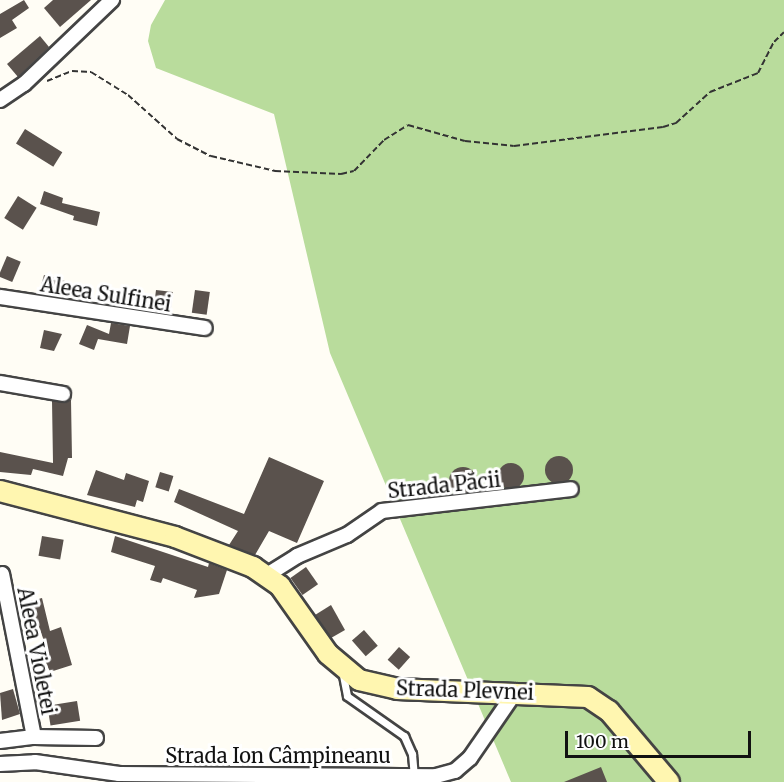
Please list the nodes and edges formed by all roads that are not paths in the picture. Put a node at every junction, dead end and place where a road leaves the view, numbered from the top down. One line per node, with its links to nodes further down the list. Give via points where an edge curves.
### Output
1 (112, 0): 2 (street, via 24,84)
2 (0, 100)
3 (0, 297): 4 (street, Aleea Sulfinei)
4 (205, 328)
5 (0, 383): 6 (street)
6 (63, 394)
7 (571, 489): 10 (street, Strada Păcii, via 382,511 347,536 297,556)
8 (0, 491): 10 (main road, Strada Plevnei, via 175,537)
9 (2, 574): 13 (street, Aleea Violetei)
10 (267, 575): 11 (main road, Strada Plevnei, via 289,596)
11 (342, 669): 12 (main road, Strada Plevnei, via 359,680 397,689); 17 (lane, via 347,696 404,736 412,753)
12 (516, 691): 17 (street, Strada Ion Câmpineanu, via 470,758 455,771); 18 (main road, Strada Plevnei, via 575,694 599,703)
13 (34, 737): 14 (street, Aleea Violetei); 15 (street, Aleea Violetei)
14 (96, 738)
15 (0, 741)
16 (0, 764): 17 (street, Strada Ion Câmpineanu, via 35,762 119,774)
17 (414, 776)
18 (669, 782)

